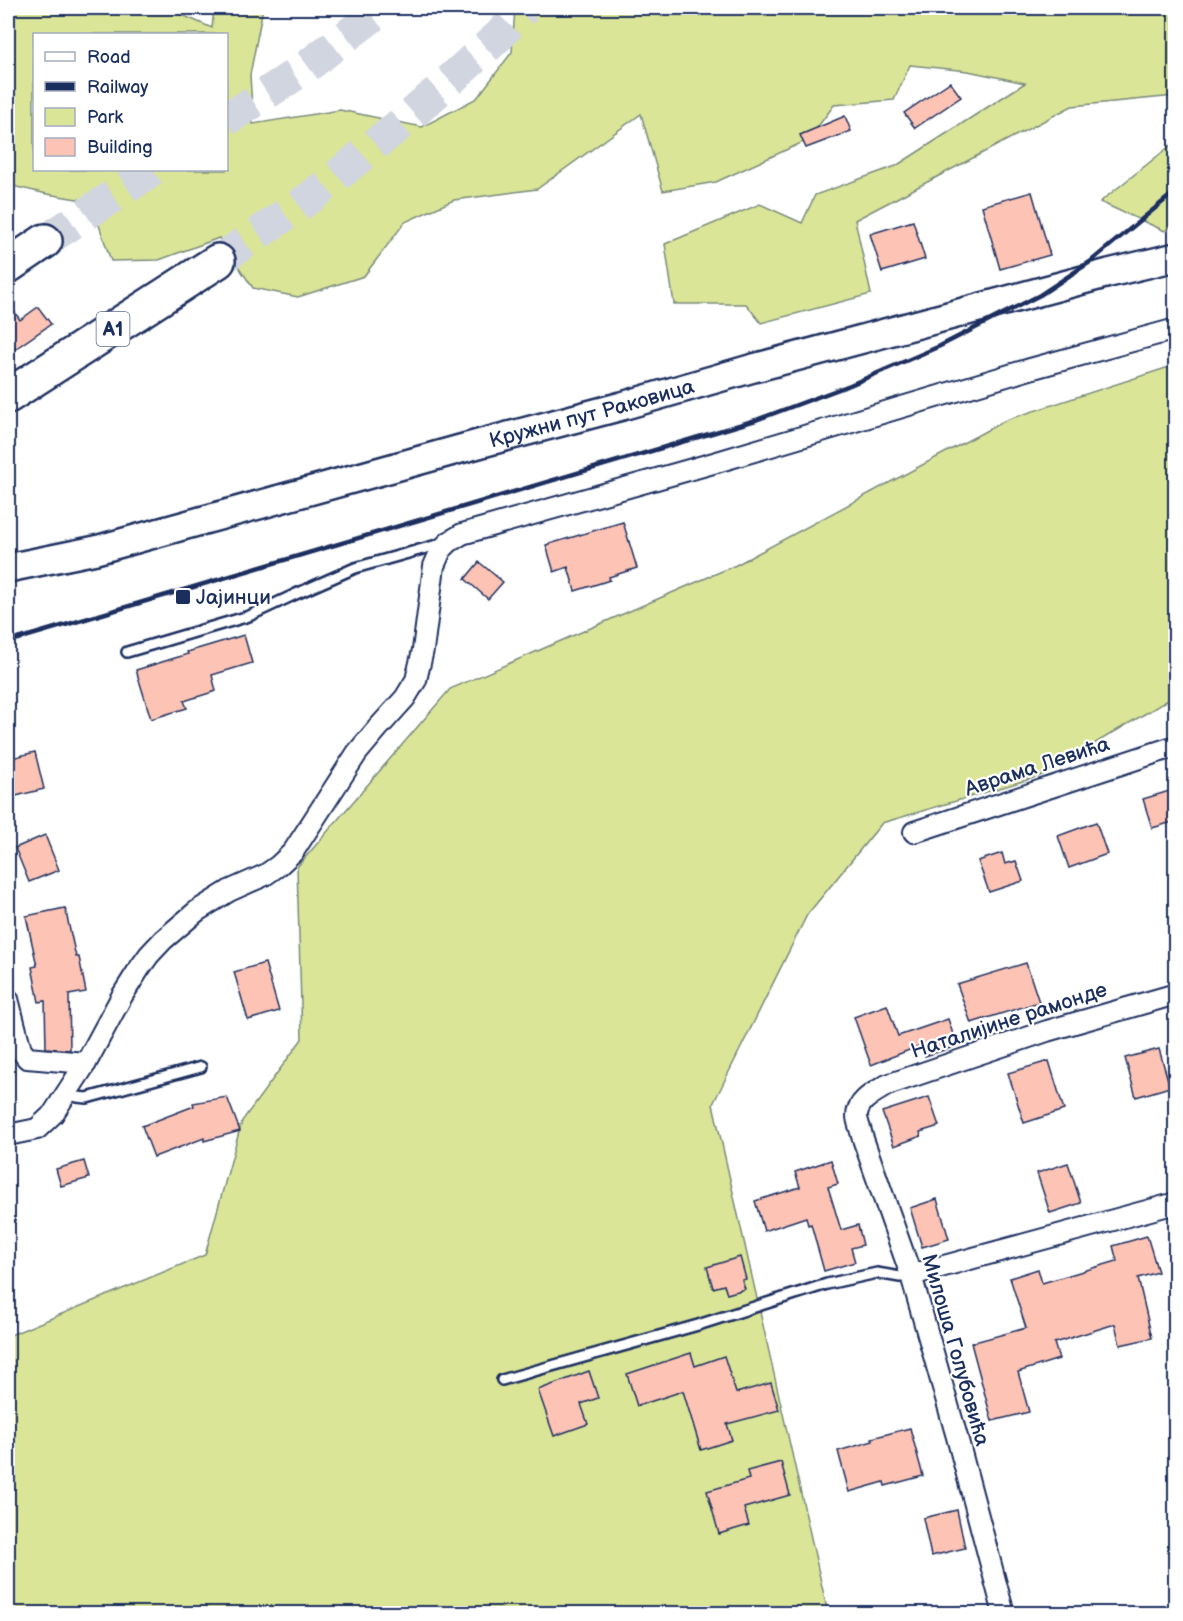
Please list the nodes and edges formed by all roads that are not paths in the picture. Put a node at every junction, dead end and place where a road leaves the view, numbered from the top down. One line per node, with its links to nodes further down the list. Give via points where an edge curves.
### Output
1 (45, 241): 4 (highway)
2 (1176, 257): 8 (main road, Кружни пут Раковица, via 750,369 96,550)
3 (218, 261): 6 (highway, A1)
4 (8, 266)
5 (1176, 329): 7 (street, via 462,534)
6 (8, 396)
7 (449, 542): 9 (lane, via 356,568 249,616); 14 (street, via 435,566 423,650 416,680 405,699 357,753 293,852 265,875 196,911 149,955)
8 (8, 568)
9 (128, 652)
10 (1176, 746): 11 (street, Аврама Левића)
11 (914, 832)
12 (1176, 994): 17 (street, Наталијине рамонде, via 1047,1031 887,1085)
13 (8, 999): 14 (street, via 21,1050 27,1058)
14 (86, 1063): 16 (street)
15 (201, 1067): 16 (lane, via 87,1098)
16 (68, 1092): 18 (street, via 37,1129)
17 (862, 1104): 20 (street, Милоша Голубовића, via 857,1117)
18 (8, 1135)
19 (1176, 1203): 20 (street)
20 (911, 1275): 21 (lane, via 877,1273 827,1284); 22 (street, Милоша Голубовића)
21 (502, 1380)
22 (1004, 1614)

